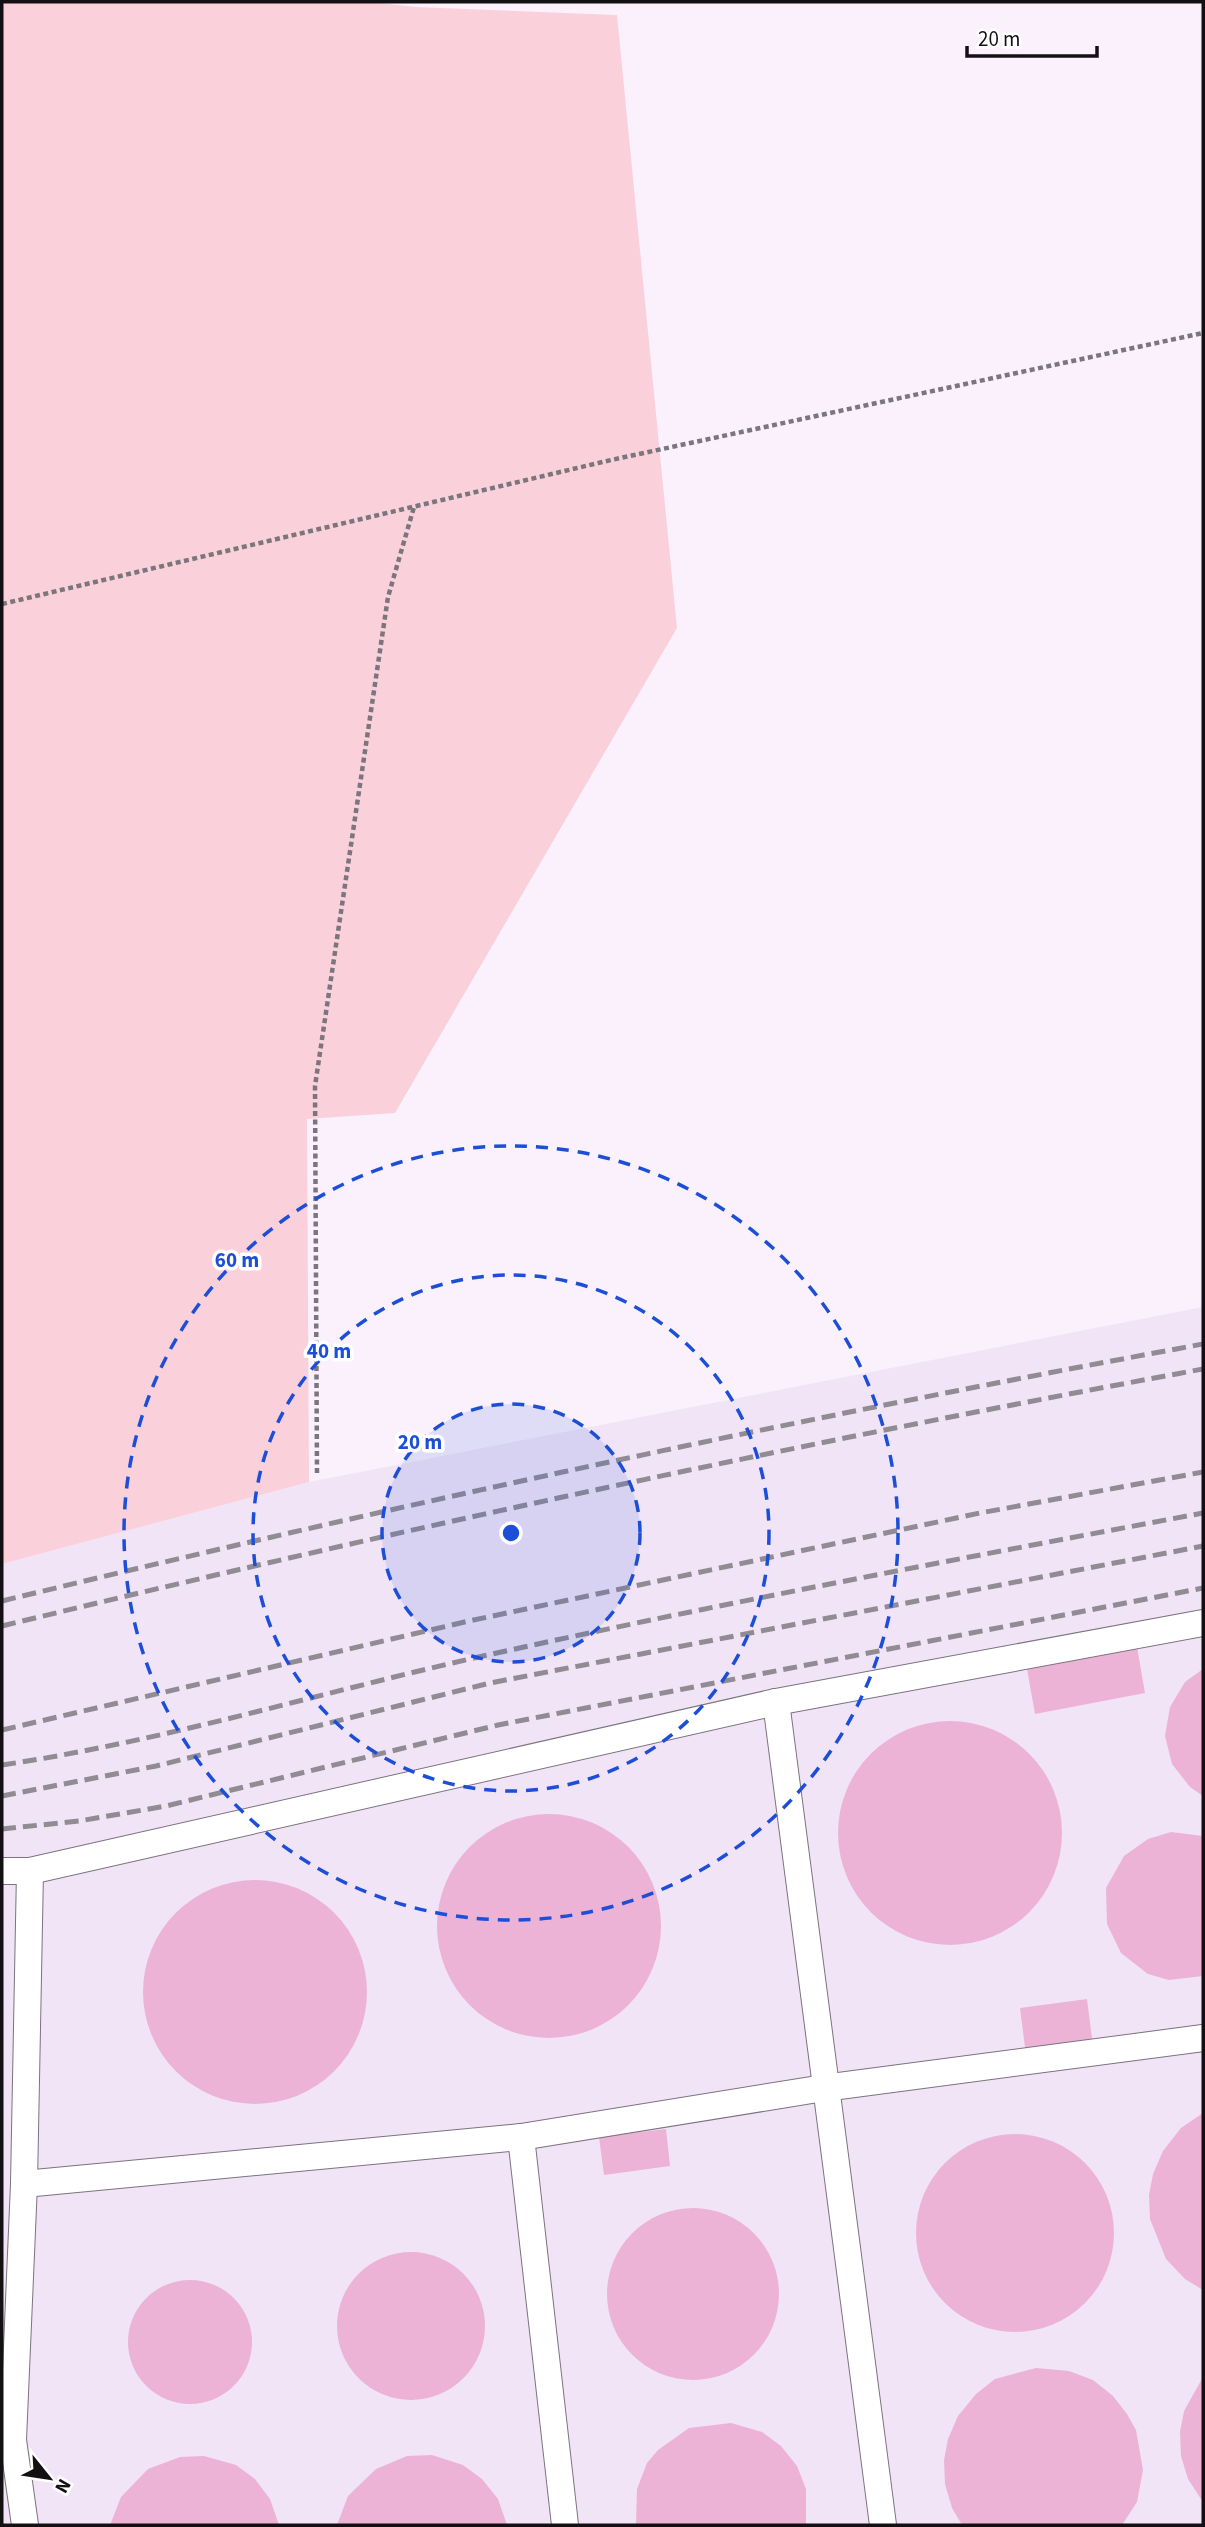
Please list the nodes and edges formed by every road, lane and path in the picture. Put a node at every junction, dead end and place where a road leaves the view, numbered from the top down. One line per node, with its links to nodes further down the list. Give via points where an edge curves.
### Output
1 (1203, 333): 2 (path)
2 (414, 507): 3 (path); 4 (path, via 388,597 315,1086)
3 (2, 604)
4 (317, 1473)
5 (1203, 1623): 6 (lane)
6 (776, 1702): 8 (lane); 10 (lane)
7 (2, 1871): 8 (lane)
8 (30, 1871): 12 (lane)
9 (1203, 2039): 10 (lane)
10 (824, 2088): 11 (lane); 15 (lane)
11 (521, 2137): 12 (lane); 14 (lane)
12 (24, 2184): 13 (lane, via 13,2440)
13 (25, 2525)
14 (565, 2525)
15 (883, 2525)

